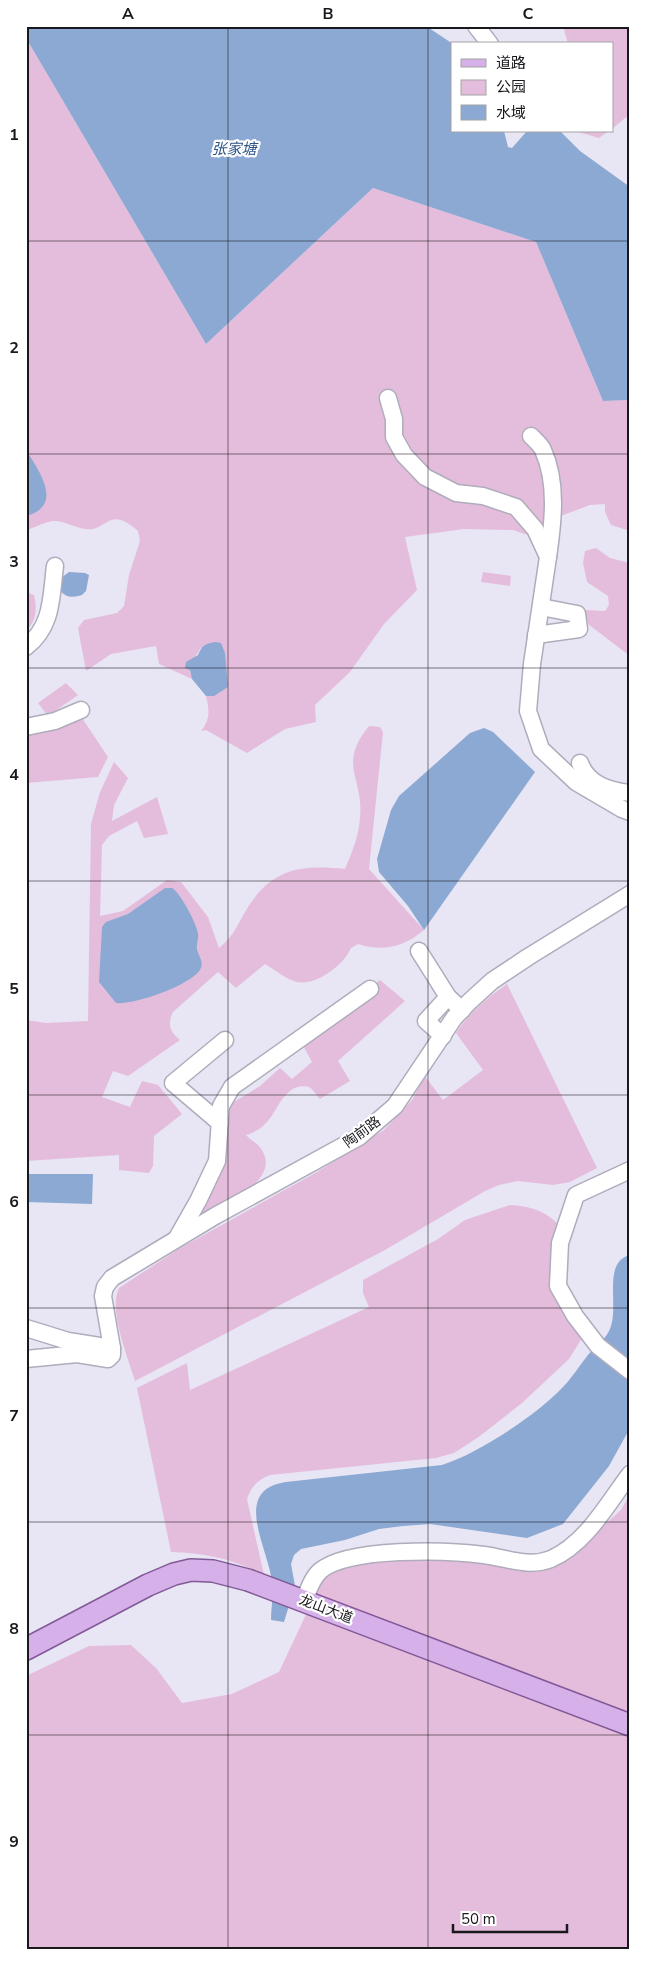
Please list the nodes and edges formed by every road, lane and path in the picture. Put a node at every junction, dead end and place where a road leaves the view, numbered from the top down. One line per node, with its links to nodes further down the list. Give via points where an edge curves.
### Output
1 (476, 26): 2 (street)
2 (488, 42)
3 (388, 398): 5 (street, via 394,419 394,436 404,455 425,477 456,493 483,496 516,507 535,529)
4 (531, 436): 5 (street, via 543,449 551,476 554,521)
5 (548, 557): 7 (street)
6 (55, 566): 9 (street, via 47,623)
7 (541, 607): 8 (street); 8 (street, via 577,614 579,629)
8 (536, 635): 12 (street, via 528,711 541,749)
9 (26, 647)
10 (82, 710): 11 (street)
11 (26, 728)
12 (580, 773): 13 (street, via 604,787); 14 (street, via 622,810)
13 (630, 793)
14 (630, 812)
15 (630, 894): 19 (street, 陶前路, via 528,957 492,982)
16 (419, 952): 18 (street)
17 (370, 989): 22 (street, via 232,1087 221,1106)
18 (448, 997): 19 (street); 20 (street, via 426,1021)
19 (462, 1010): 20 (street, 陶前路)
20 (443, 1036): 24 (street, 陶前路, via 395,1106 359,1137)
21 (225, 1040): 22 (street, via 173,1083)
22 (220, 1123): 24 (street, via 216,1161)
23 (630, 1170): 28 (street, via 576,1195 560,1243 558,1286 598,1346)
24 (175, 1240): 26 (street, 陶前路, via 112,1278 105,1287 103,1296)
25 (26, 1328): 26 (street, via 68,1341)
26 (112, 1348): 27 (street, via 108,1359 77,1354)
27 (26, 1359)
28 (630, 1371)
29 (630, 1474): 30 (street, via 580,1538 548,1560 531,1564 481,1555 438,1552 360,1556 320,1571)
30 (304, 1601): 31 (main road, 龙山大道, via 248,1580 213,1571 191,1570 148,1585); 32 (main road, 龙山大道)
31 (26, 1648)
32 (630, 1725)

